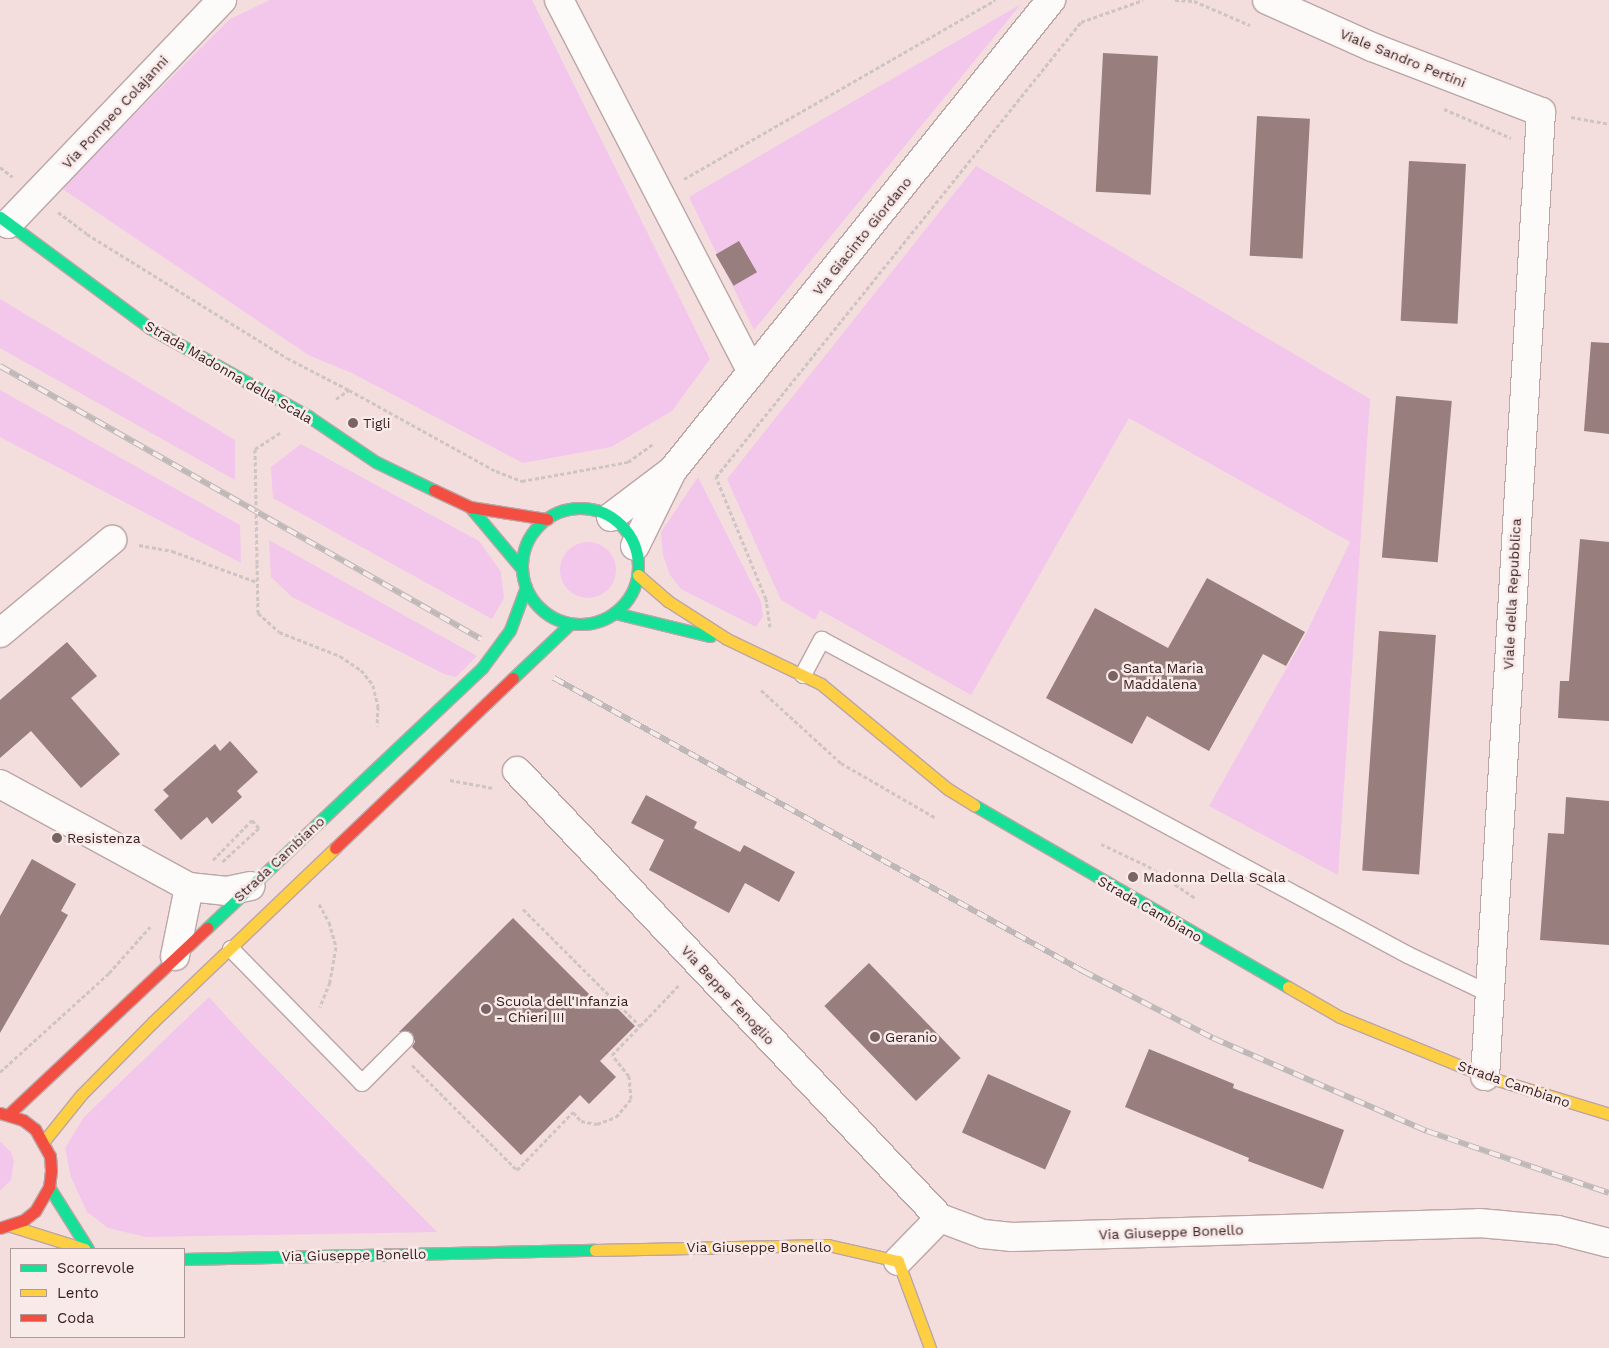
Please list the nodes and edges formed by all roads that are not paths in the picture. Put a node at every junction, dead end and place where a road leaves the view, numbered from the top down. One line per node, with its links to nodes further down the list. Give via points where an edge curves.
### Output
1 (222, 0): 6 (street, Via Pompeo Colajanni, via 36,195)
2 (560, 0): 7 (street)
3 (1051, 0): 7 (street, Via Giacinto Giordano)
4 (1267, 0): 5 (street, Viale Sandro Pertini, via 1372,47)
5 (1540, 112): 28 (street, Viale della Repubblica)
6 (4, 221): 9 (main road, Strada Madonna della Scala, via 150,328 308,416 376,462)
7 (752, 372): 8 (street, Via Giacinto Giordano)
8 (672, 471): 10 (street); 13 (street)
9 (470, 507): 11 (main road, via 512,516); 14 (main road)
10 (611, 517): 11 (main road, via 579,508); 13 (main road, via 629,534)
11 (547, 518): 14 (main road, via 533,532 524,549)
12 (112, 540): 19 (street)
13 (635, 546): 15 (main road)
14 (522, 568): 16 (main road)
15 (638, 574): 17 (main road, via 634,590); 20 (main road, Strada Cambiano, via 668,601)
16 (526, 587): 18 (main road, via 536,604 551,617); 24 (main road, Strada Cambiano, via 510,630 482,668)
17 (615, 614): 18 (main road, via 593,623); 20 (main road, Strada Cambiano)
18 (570, 624): 26 (main road)
19 (0, 633)
20 (727, 639): 21 (main road, Strada Cambiano)
21 (804, 675): 28 (lane, via 822,640 1399,950); 30 (main road, Strada Cambiano, via 821,684 948,789 1043,847 1340,1017)
22 (517, 771): 35 (street, Via Beppe Fenoglio)
23 (0, 784): 25 (street)
24 (250, 886): 25 (street, via 227,891); 27 (main road, Strada Cambiano)
25 (188, 888): 27 (street)
26 (231, 949): 29 (lane, via 362,1083); 33 (main road, via 81,1095)
27 (175, 956): 31 (main road, Strada Cambiano)
28 (1488, 993): 30 (street, Viale della Repubblica)
29 (400, 1044)
30 (1485, 1076): 32 (main road, Strada Cambiano)
31 (4, 1113): 33 (main road, via 23,1120)
32 (1609, 1114)
33 (44, 1141): 34 (main road, via 50,1156)
34 (49, 1187): 36 (main road, via 35,1212); 39 (main road)
35 (940, 1218): 37 (street, Via Giuseppe Bonello, via 983,1234 1012,1237 1479,1223 1558,1230); 41 (street)
36 (5, 1227): 38 (main road)
37 (1609, 1243)
38 (83, 1248)
39 (86, 1248)
40 (185, 1259): 41 (main road, Via Giuseppe Bonello, via 828,1244)
41 (898, 1261): 42 (main road)
42 (930, 1348)

